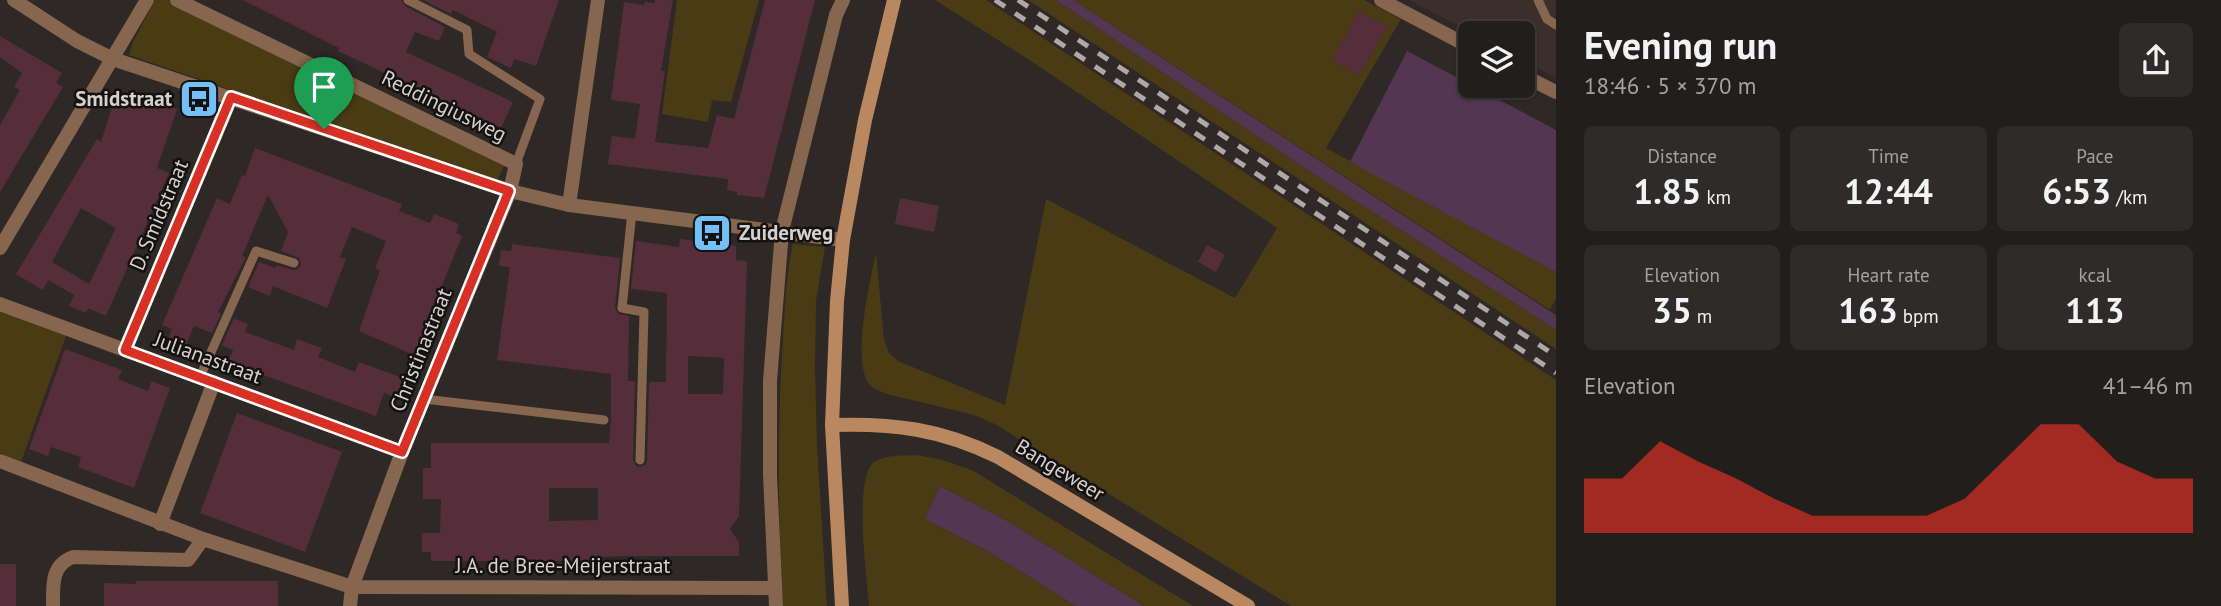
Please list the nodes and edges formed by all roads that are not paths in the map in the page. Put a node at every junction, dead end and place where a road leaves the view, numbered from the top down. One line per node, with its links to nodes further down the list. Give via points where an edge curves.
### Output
1 (14, 0): 12 (street)
2 (147, 0): 12 (street)
3 (177, 0): 16 (street, Reddingiusweg)
4 (408, 0): 16 (lane, via 467,30 469,54 540,99)
5 (598, 0): 18 (street)
6 (843, 0): 20 (street)
7 (894, 0): 21 (street)
8 (1381, 0): 11 (street)
9 (1538, 0): 10 (lane, via 1547,19)
10 (1556, 25)
11 (1458, 41)
12 (113, 59): 15 (street); 22 (street)
13 (1535, 82): 14 (street)
14 (1556, 92)
15 (231, 97): 17 (street); 25 (street, D. Smidstraat)
16 (516, 163): 17 (street, Reddingiusweg)
17 (509, 191): 18 (street); 27 (street, Christinastraat)
18 (569, 205): 19 (street)
19 (632, 212): 20 (street); 31 (lane, via 622,309 644,312)
20 (782, 231): 21 (street); 36 (street, via 770,381)
21 (843, 240): 29 (street)
22 (0, 248)
23 (294, 263): 26 (lane, via 256,251)
24 (0, 304): 25 (street, Julianastraat)
25 (125, 350): 26 (street, Julianastraat)
26 (207, 380): 30 (street, Julianastraat); 33 (street)
27 (424, 399): 28 (lane); 30 (street, Christinastraat)
28 (604, 420)
29 (832, 425): 40 (street); 41 (street, Bangeweer, via 898,426 971,443)
30 (402, 452): 35 (street, Christinastraat)
31 (640, 460)
32 (0, 461): 33 (street, J.A. de Bree-Meijerstraat)
33 (160, 524): 34 (street, J.A. de Bree-Meijerstraat)
34 (203, 539): 35 (street, J.A. de Bree-Meijerstraat); 37 (street, via 188,560 74,557 64,561 53,579)
35 (352, 587): 36 (street, J.A. de Bree-Meijerstraat); 38 (street, Christinastraat)
36 (775, 588): 39 (street)
37 (53, 606)
38 (350, 606)
39 (776, 606)
40 (842, 606)
41 (1248, 606)

